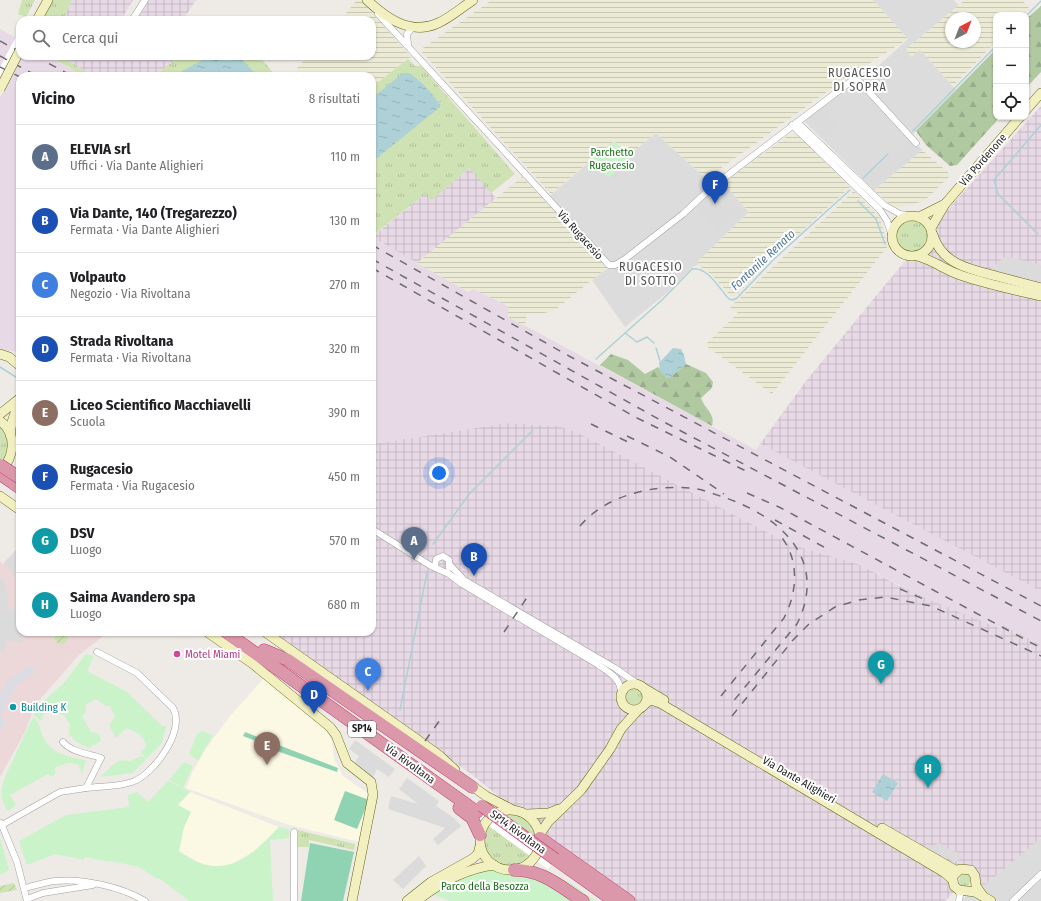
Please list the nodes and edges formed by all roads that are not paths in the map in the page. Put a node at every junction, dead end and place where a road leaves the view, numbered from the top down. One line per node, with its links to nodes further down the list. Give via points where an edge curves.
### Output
1 (48, 0): 5 (street)
2 (145, 0): 6 (street)
3 (366, 0): 7 (street, via 394,21); 8 (street)
4 (473, 0): 7 (street, via 436,24)
5 (39, 16)
6 (135, 16)
7 (410, 29): 8 (street, via 406,36)
8 (410, 48): 14 (street, Via Rugacesio, via 606,263 613,266 630,256 711,188)
9 (16, 58): 10 (street, bridge)
10 (0, 88)
11 (1041, 93): 12 (street)
12 (1029, 107)
13 (1017, 120): 16 (street, Via Pordenone)
14 (795, 123): 15 (street, Via Rugacesio, via 851,80 856,79); 17 (street, via 884,205); 20 (street, via 880,210)
15 (916, 143)
16 (945, 204): 18 (street, Via Pordenone); 19 (street, Via Pordenone)
17 (909, 216): 18 (street); 20 (street, via 897,223)
18 (919, 217): 19 (street, via 926,222)
19 (932, 232): 21 (street, via 929,248); 22 (street, via 941,253 958,265)
20 (892, 236): 21 (street, via 899,251 908,256)
21 (917, 256): 23 (street, via 934,261 957,274)
22 (1041, 288)
23 (1041, 296)
24 (0, 354): 25 (street)
25 (16, 362)
26 (16, 401): 28 (street)
27 (16, 410): 30 (street)
28 (0, 414)
29 (0, 421): 30 (street, via 7,427)
30 (10, 435): 31 (street)
31 (12, 445): 32 (street); 34 (street, via 10,457)
32 (16, 448)
33 (0, 465): 35 (highway, bridge)
34 (0, 473): 36 (highway)
35 (16, 481)
36 (16, 482)
37 (0, 496): 38 (street)
38 (16, 507)
39 (376, 532): 41 (street)
40 (436, 559): 41 (street); 42 (street, via 446,556 450,560); 43 (street)
41 (422, 561): 43 (street)
42 (450, 565): 44 (street); 45 (street, Via Dante Alighieri, via 464,580)
43 (436, 567): 44 (street)
44 (444, 571): 45 (street, Via Dante Alighieri, via 462,584)
45 (510, 610): 51 (street, Via Dante Alighieri)
46 (213, 636): 83 (street, via 253,664 330,727 348,763 371,782 373,795)
47 (242, 636): 49 (highway, Via Rivoltana / SP14); 62 (highway, Via Rivoltana / SP14); 68 (highway, SP14, via 265,664 341,723 468,814 474,822)
48 (271, 636): 59 (street, via 440,756)
49 (264, 650): 59 (highway, SP14, via 288,660); 62 (highway, Via Rivoltana / SP14)
50 (97, 652): 60 (street, via 137,673 173,708 176,720 167,750 142,778 130,783)
51 (598, 662): 52 (street, Via Dante Alighieri); 53 (street, Via Dante Alighieri, via 617,679 621,685)
52 (640, 686): 53 (street, via 628,685); 54 (street, via 647,694); 72 (street, Via Dante Alighieri)
53 (621, 692): 55 (street)
54 (646, 703): 56 (street); 76 (street, Via Dante Alighieri, via 650,700 660,704 945,873)
55 (623, 704): 56 (street, via 630,710); 57 (street)
56 (638, 710): 57 (street)
57 (621, 730): 61 (street, via 590,777)
58 (63, 742): 60 (street, via 73,749 102,758)
59 (472, 787): 63 (street, SP14)
60 (86, 788): 65 (street, via 60,792)
61 (566, 806): 64 (street, via 551,812); 67 (street, via 548,822)
62 (480, 809): 69 (highway, SP14 Rivoltana / SP14, bridge)
63 (511, 809): 64 (street); 68 (street, via 492,815 485,822)
64 (527, 814): 67 (street, via 536,824)
65 (1, 823): 77 (street)
66 (294, 832): 82 (street)
67 (540, 836): 71 (street, via 539,847 533,860); 89 (highway)
68 (480, 840): 70 (street, via 485,857); 84 (street, via 478,854 432,882)
69 (552, 862): 87 (highway, SP14); 88 (highway, SP14)
70 (494, 865): 71 (street); 85 (street, via 456,876)
71 (514, 870): 86 (highway, via 538,873)
72 (957, 871): 75 (street, Via Dante Alighieri, via 971,870); 76 (street)
73 (1041, 874): 92 (street)
74 (97, 884): 77 (street, via 70,880); 80 (street, via 43,894); 81 (street)
75 (976, 884): 78 (street); 79 (street, Via Dante Alighieri)
76 (955, 885): 78 (street, Via Dante Alighieri, via 962,891); 90 (street, via 960,895)
77 (25, 888): 80 (street)
78 (968, 891): 79 (street, Via Dante Alighieri); 91 (street)
79 (987, 899)
80 (27, 900)
81 (145, 901)
82 (294, 901)
83 (352, 901)
84 (407, 901)
85 (417, 901)
86 (583, 901)
87 (601, 901)
88 (614, 901)
89 (629, 901)
90 (959, 901)
91 (962, 901)
92 (1013, 901)

